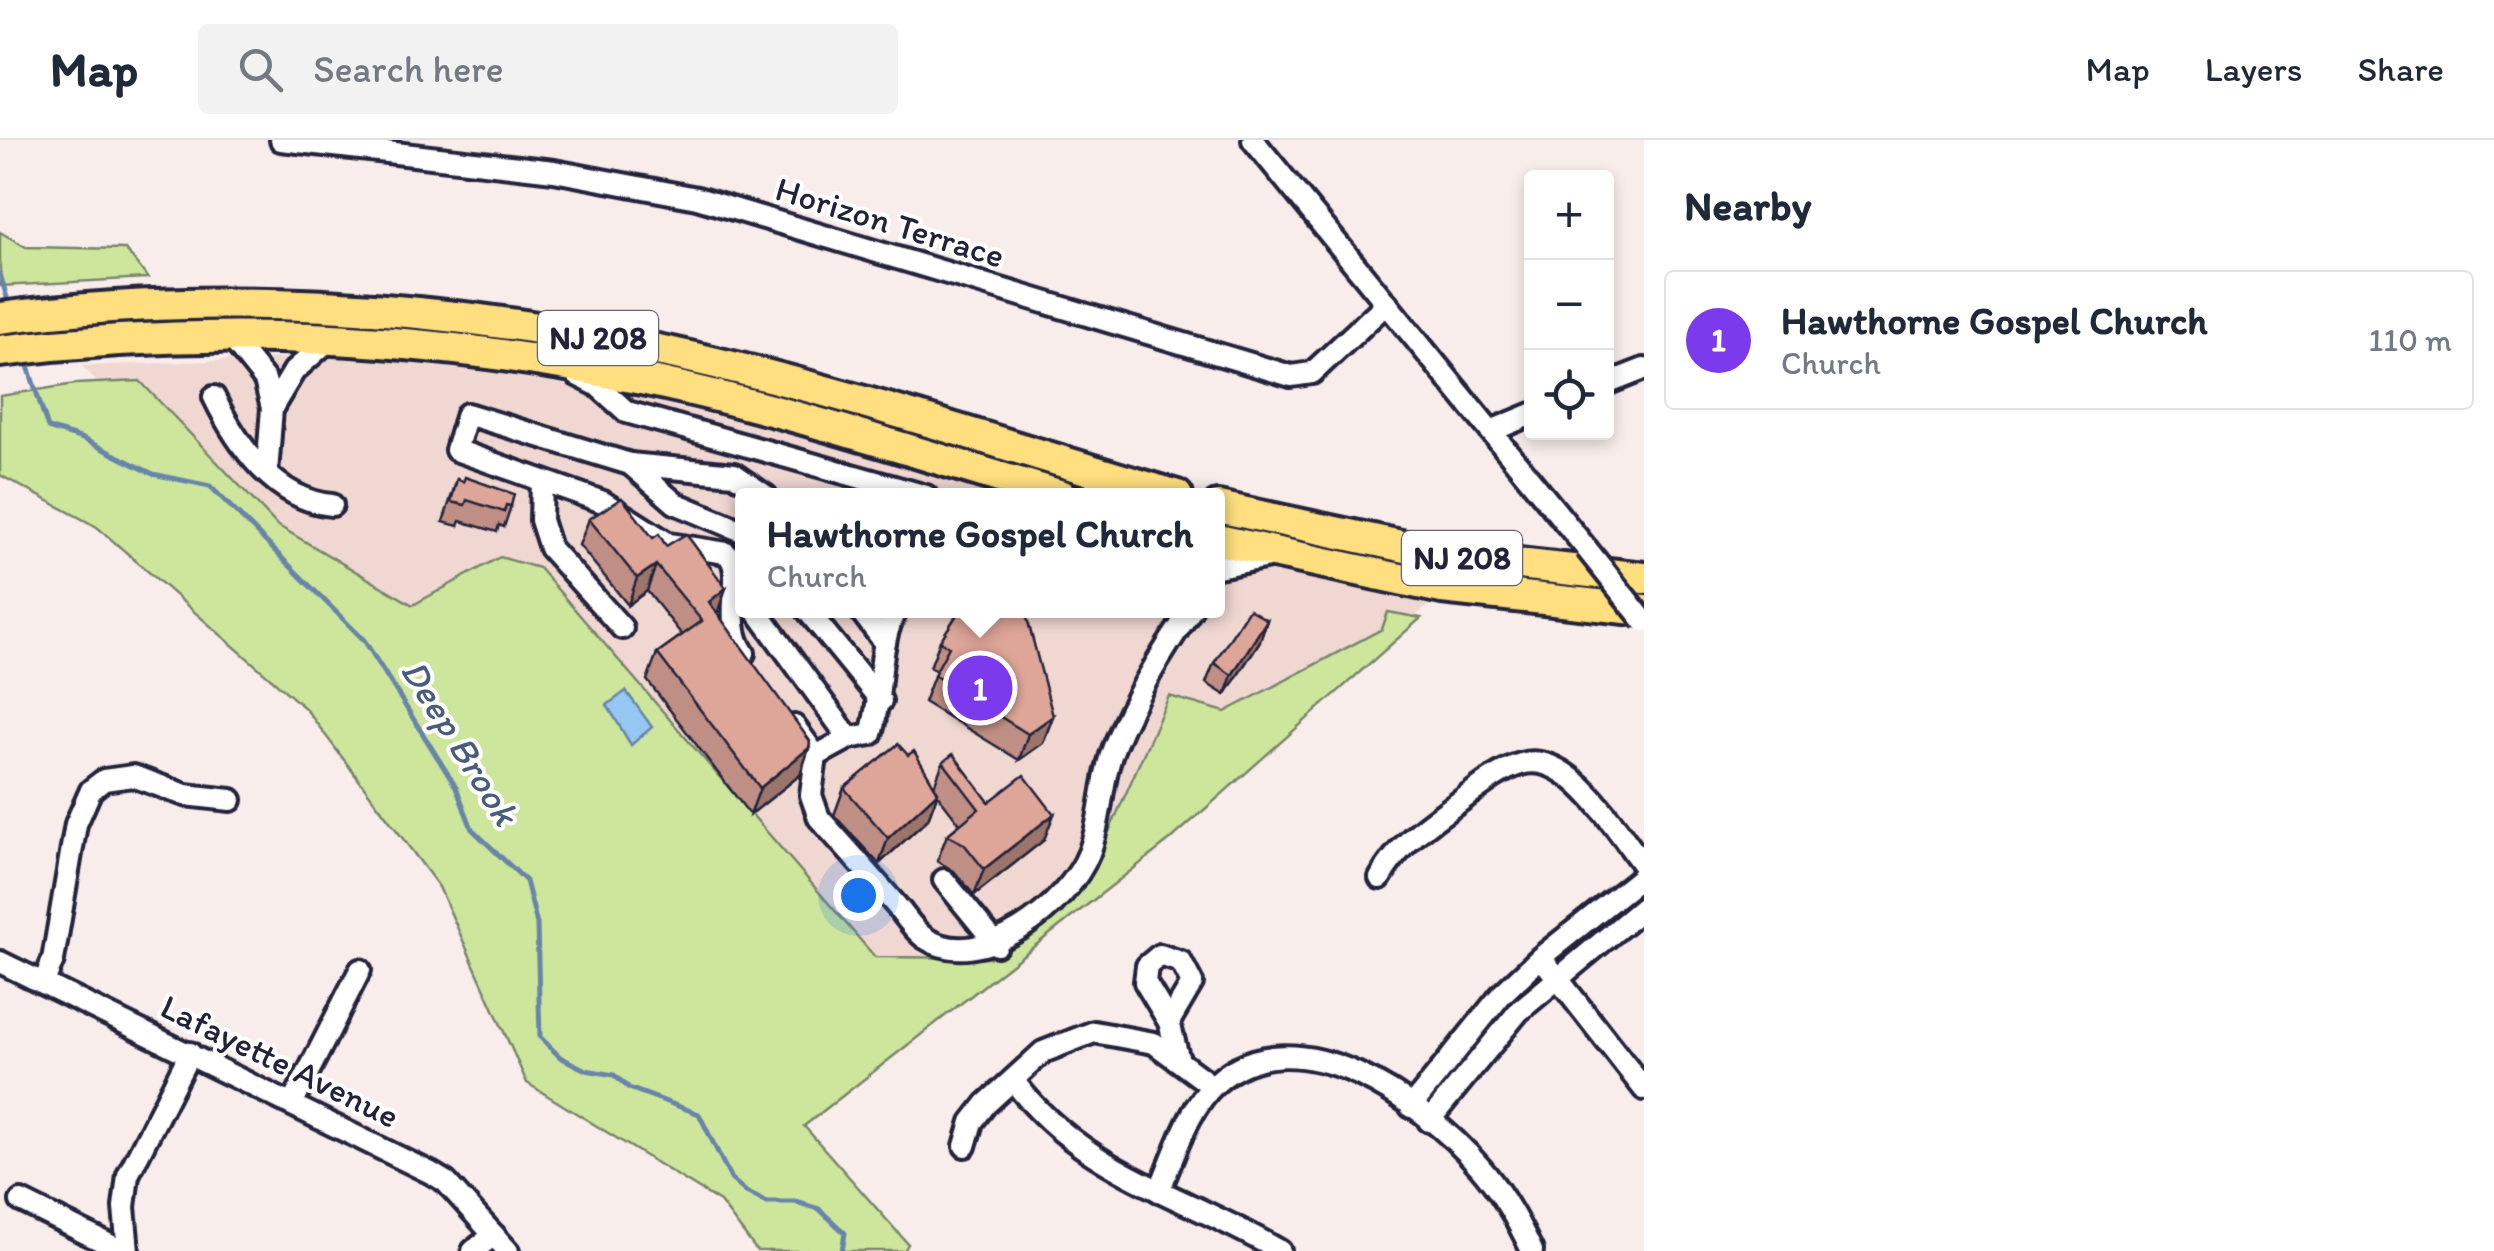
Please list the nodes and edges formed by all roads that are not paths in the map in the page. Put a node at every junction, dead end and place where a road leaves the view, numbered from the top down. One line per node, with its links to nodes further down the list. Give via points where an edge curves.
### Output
1 (281, 140): 3 (street, Horizon Terrace, via 554,171 697,198 1291,376 1312,373)
2 (1253, 140): 3 (street)
3 (1386, 303): 14 (street)
4 (0, 318): 23 (highway, NJ 208, via 245,304 528,326 730,367)
5 (230, 336): 6 (highway, NJ 208); 7 (highway, NJ 208); 12 (street, via 265,380)
6 (330, 339): 8 (highway, NJ 208); 12 (street, via 294,371)
7 (0, 351)
8 (523, 358): 15 (street, via 597,385 628,412); 22 (highway, NJ 208, via 739,402)
9 (1644, 369): 10 (street)
10 (1614, 381)
11 (214, 397): 17 (street, via 231,432)
12 (272, 408): 17 (street)
13 (1524, 417): 14 (street)
14 (1491, 431): 35 (street, bridge)
15 (740, 441): 18 (street); 21 (street)
16 (630, 464): 18 (street); 19 (street, via 467,414 456,450); 26 (street, via 676,504)
17 (267, 473): 24 (street, via 304,502)
18 (734, 474): 20 (street)
19 (542, 481): 29 (street, via 604,502 668,544); 41 (street, via 541,520 550,548)
20 (752, 488)
21 (899, 488)
22 (1035, 488)
23 (1148, 488)
24 (332, 504)
25 (1225, 509): 33 (highway, NJ 208, via 1430,553)
26 (735, 523)
27 (735, 536): 29 (street)
28 (1225, 542): 30 (highway, NJ 208)
29 (726, 553): 31 (street)
30 (1278, 556): 32 (street); 35 (highway, NJ 208, via 1442,588)
31 (735, 564)
32 (1225, 566)
33 (1635, 577)
34 (735, 611): 43 (street, via 731,636)
35 (1644, 615)
36 (762, 618): 46 (street)
37 (814, 618): 44 (street)
38 (866, 618): 42 (street)
39 (894, 618): 42 (street)
40 (1185, 618): 54 (street, via 1146,674 1114,747 1088,858 1062,894)
41 (622, 628)
42 (885, 643): 44 (street)
43 (752, 666)
44 (881, 701): 46 (street, via 871,734)
45 (784, 712): 47 (street)
46 (849, 738): 47 (street)
47 (816, 756): 54 (street, via 810,794 819,818 925,938 955,949)
48 (231, 800): 59 (street, via 185,795 134,776 104,780 92,790 79,813)
49 (1644, 866): 51 (street, via 1578,782 1525,762 1411,836)
50 (1644, 875): 55 (street)
51 (1380, 878)
52 (944, 880): 54 (street)
53 (1644, 907): 58 (street)
54 (996, 945)
55 (1541, 957): 58 (street); 67 (street, via 1464,1038)
56 (0, 962): 59 (street, Lafayette Avenue)
57 (360, 970): 66 (street)
58 (1556, 977): 65 (street); 68 (street, via 1495,1038)
59 (44, 982): 61 (street, Lafayette Avenue)
60 (1169, 1022): 62 (street)
61 (190, 1053): 66 (street, Lafayette Avenue); 73 (street, via 128,1175)
62 (1179, 1061): 63 (street, via 1154,1043 1094,1032 1051,1046); 64 (street)
63 (1013, 1080): 69 (street, via 972,1122); 70 (street, via 1081,1150)
64 (1212, 1086): 67 (street, via 1250,1062 1296,1057 1352,1069); 70 (street)
65 (1644, 1089)
66 (292, 1102): 72 (street, Lafayette Avenue, via 446,1182)
67 (1411, 1107): 68 (street)
68 (1429, 1121): 77 (street, via 1481,1168)
69 (965, 1146)
70 (1159, 1191): 76 (street)
71 (21, 1202): 73 (street)
72 (494, 1235): 74 (street); 75 (street, Lafayette Avenue)
73 (125, 1251)
74 (473, 1251)
75 (508, 1251)
76 (1280, 1251)
77 (1532, 1251)

